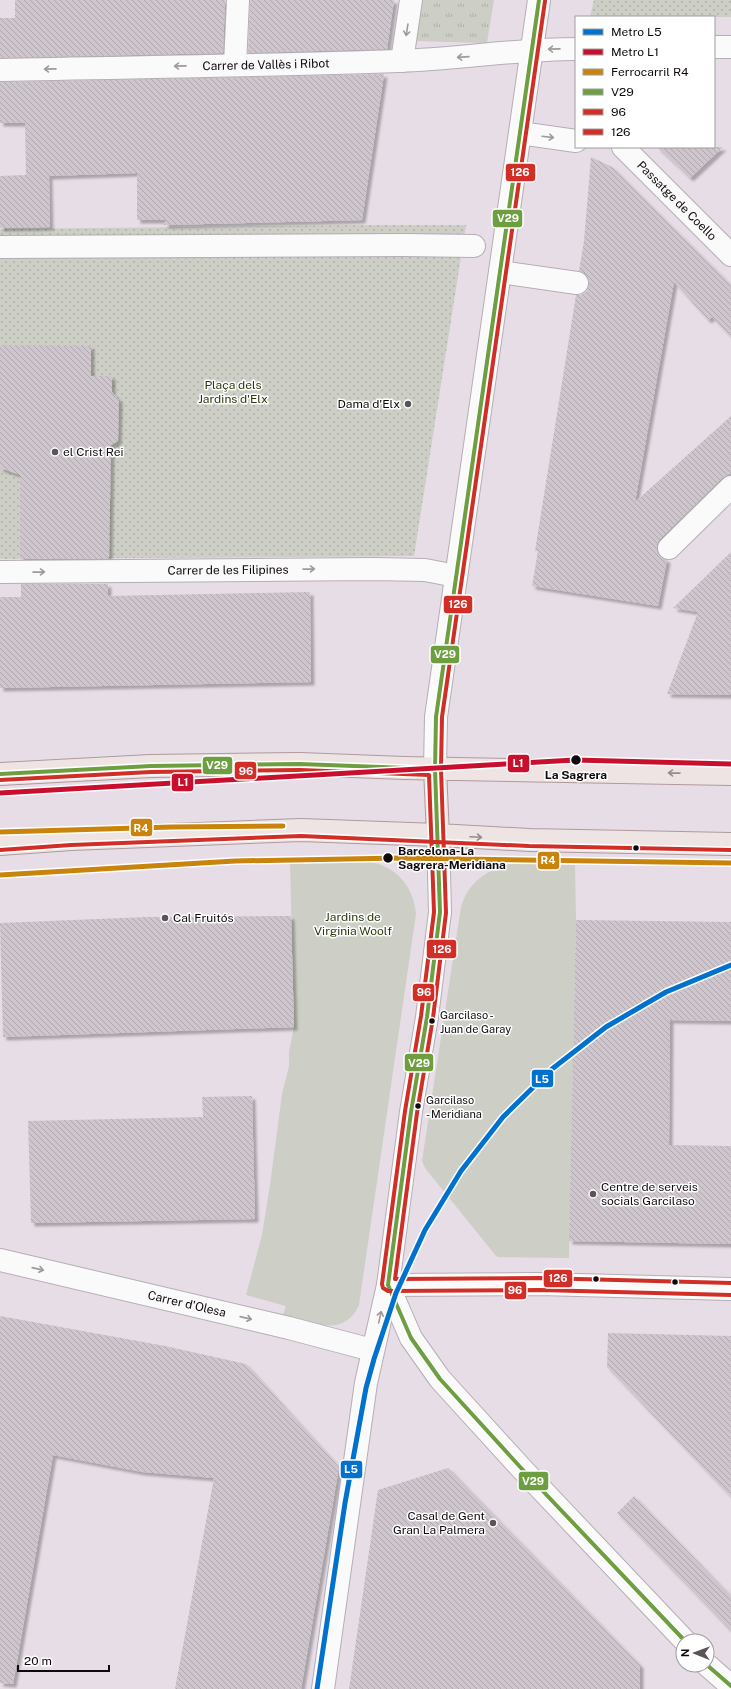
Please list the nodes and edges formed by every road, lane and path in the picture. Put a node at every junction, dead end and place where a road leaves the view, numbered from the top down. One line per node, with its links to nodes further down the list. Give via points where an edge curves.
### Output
1 (238, 0): 9 (street)
2 (412, 0): 8 (street, one-way to 8)
3 (539, 0): 6 (street)
4 (715, 47): 5 (street)
5 (731, 47)
6 (532, 49): 7 (street, Carrer de Vallès i Ribot, one-way to 6); 8 (street, Carrer de Vallès i Ribot, one-way to 8, via 502,54); 11 (street)
7 (575, 49)
8 (402, 61): 9 (street, Carrer de Vallès i Ribot)
9 (236, 65): 10 (street, Carrer de Vallès i Ribot, one-way to 10)
10 (0, 70)
11 (520, 133): 12 (street, one-way to 12); 17 (street)
12 (575, 141)
13 (624, 148): 16 (street, Passatge de Coello)
14 (474, 246): 15 (street)
15 (0, 247)
16 (731, 255)
17 (500, 272): 18 (street); 22 (street)
18 (578, 283)
19 (731, 487): 20 (street)
20 (669, 548)
21 (0, 572): 22 (street, Carrer de les Filipines, one-way to 22, via 374,569 425,570)
22 (456, 576): 23 (street, via 436,717)
23 (435, 769): 24 (main road, via 300,764 151,766); 25 (main road, one-way to 23); 26 (main road)
24 (0, 774)
25 (731, 774)
26 (438, 835): 27 (main road, via 284,830); 28 (main road, one-way to 28, via 529,840); 30 (street, via 440,912)
27 (0, 844)
28 (731, 844)
29 (0, 1260): 32 (street, Carrer d'Olesa, one-way to 32)
30 (388, 1285): 31 (street, via 540,1284); 32 (street, one-way to 30); 33 (street, via 411,1338 440,1379)
31 (731, 1289)
32 (372, 1350): 36 (street)
33 (677, 1633)
34 (715, 1672): 35 (street)
35 (731, 1686)
36 (323, 1689)

